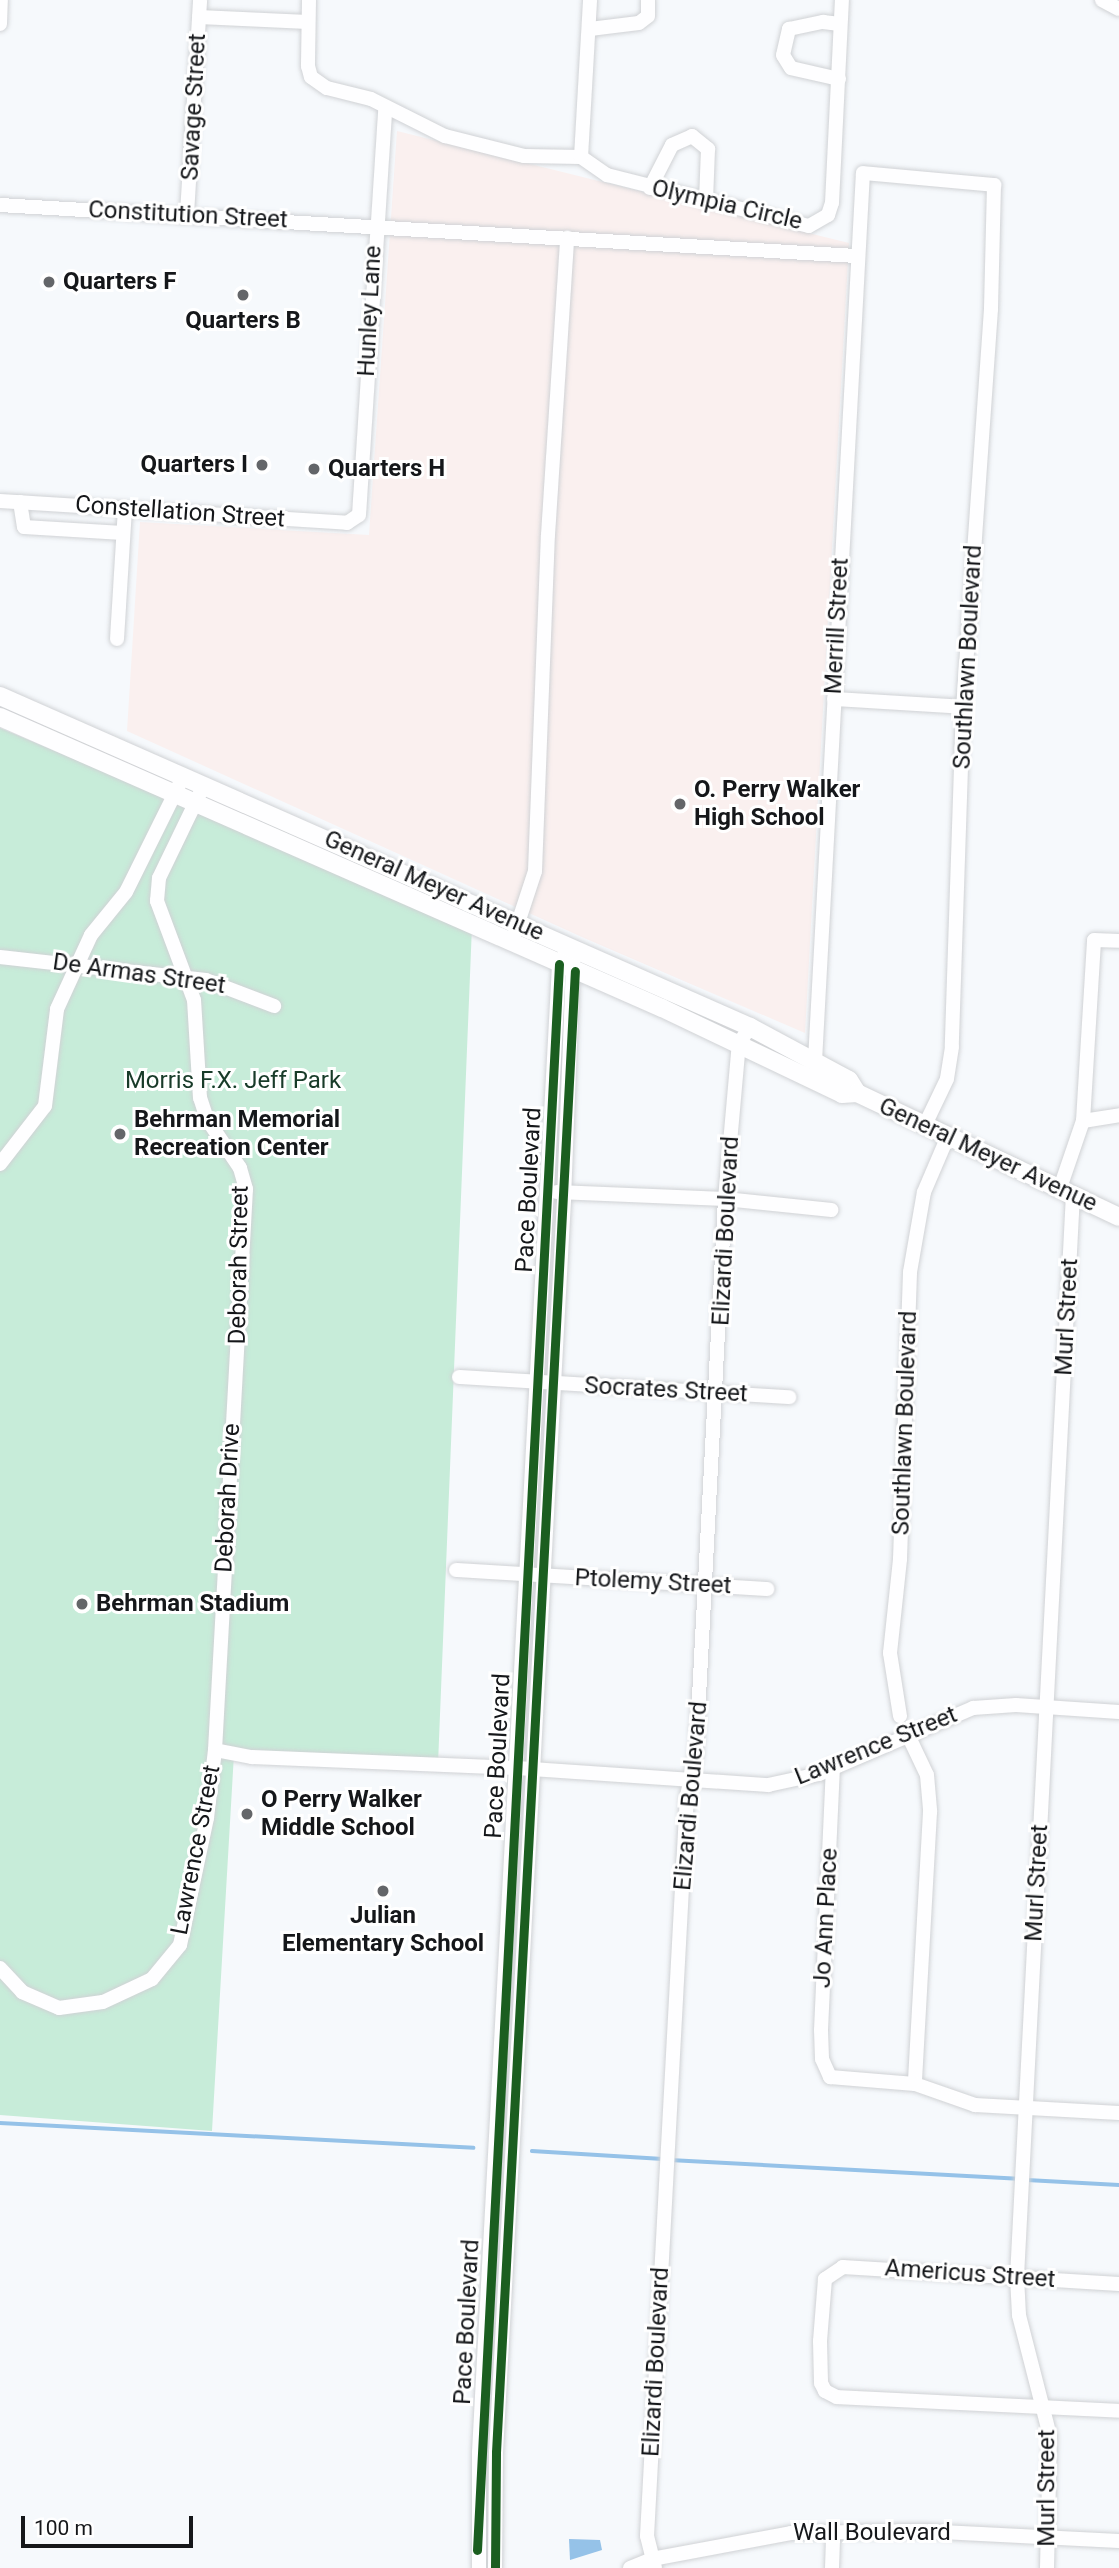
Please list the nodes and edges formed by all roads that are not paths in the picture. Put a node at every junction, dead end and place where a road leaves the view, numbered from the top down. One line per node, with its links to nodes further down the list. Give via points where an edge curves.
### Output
1 (1, 0): 11 (street)
2 (200, 0): 9 (street, Savage Street)
3 (309, 0): 10 (street)
4 (590, 0): 13 (street)
5 (648, 0): 13 (street, via 648,16 639,23)
6 (842, 0): 12 (street, Olympia Circle)
7 (1102, 0): 8 (street)
8 (1119, 9)
9 (199, 17): 10 (street); 21 (street, Savage Street)
10 (308, 22): 15 (street, via 311,77 327,88 371,99)
11 (0, 24)
12 (840, 24): 14 (street, Olympia Circle); 14 (street, via 823,22 789,29 783,55 791,68)
13 (590, 29): 16 (street)
14 (839, 79): 19 (street, Olympia Circle, via 828,215 802,226)
15 (385, 108): 16 (street, via 445,136 524,156); 22 (street, Hunley Lane)
16 (581, 157): 18 (street, Olympia Circle, via 607,176)
17 (995, 185): 24 (street, Merrill Street, via 863,173); 33 (street, Southlawn Boulevard, via 991,309)
18 (650, 188): 19 (street, Olympia Circle); 19 (street, via 672,145 692,136 708,149)
19 (706, 202)
20 (0, 205): 21 (street, Constitution Street)
21 (187, 214): 22 (street, Constitution Street)
22 (375, 227): 23 (street, Constitution Street); 28 (street, Hunley Lane)
23 (567, 238): 24 (street, Constitution Street); 39 (street, via 548,535 535,871)
24 (857, 256): 32 (street, Merrill Street)
25 (0, 501): 26 (street, Constellation Street)
26 (20, 502): 27 (street, Constellation Street); 29 (street, via 24,527)
27 (125, 509): 28 (street, Constellation Street, via 347,523); 29 (street)
28 (359, 515)
29 (123, 533): 30 (street)
30 (117, 639)
31 (0, 696): 35 (main road, General Meyer Avenue)
32 (834, 699): 33 (street); 50 (street, Merrill Street)
33 (963, 707): 53 (street, Southlawn Boulevard, via 950,1067)
34 (0, 717): 37 (main road, General Meyer Avenue)
35 (184, 775): 36 (main road, General Meyer Avenue); 37 (street)
36 (204, 785): 38 (street, Deborah Street); 39 (main road, General Meyer Avenue)
37 (174, 794): 38 (main road, General Meyer Avenue); 44 (street, via 126,892 91,935)
38 (194, 803): 40 (main road, General Meyer Avenue); 46 (street, Deborah Street, via 159,878 157,901)
39 (520, 924): 40 (street); 42 (main road, General Meyer Avenue)
40 (509, 942): 45 (main road, General Meyer Avenue)
41 (1119, 942): 52 (street, Murl Street, via 1094,940)
42 (570, 946): 45 (street, Pace Boulevard); 48 (main road, General Meyer Avenue)
43 (0, 957): 44 (street, De Armas Street)
44 (80, 963): 46 (street, De Armas Street); 55 (street, via 51,1032 45,1106)
45 (567, 968): 49 (main road, General Meyer Avenue); 57 (street, Pace Boulevard); 58 (street, Pace Boulevard)
46 (184, 976): 47 (street, De Armas Street, via 234,988); 66 (street, Deborah Street, via 197,1020 200,1098 207,1119 240,1168 246,1189)
47 (274, 1006)
48 (750, 1027): 49 (street, Elizardi Boulevard); 50 (main road, General Meyer Avenue)
49 (739, 1043): 50 (main road, General Meyer Avenue); 59 (street, Elizardi Boulevard)
50 (811, 1068): 53 (main road, General Meyer Avenue, via 849,1080 857,1093)
51 (1119, 1115): 52 (street)
52 (1083, 1121): 56 (street, Murl Street)
53 (925, 1125): 54 (main road, General Meyer Avenue)
54 (948, 1136): 56 (main road, General Meyer Avenue); 76 (street, Southlawn Boulevard, via 924,1192 910,1272 900,1559 890,1653)
55 (0, 1164)
56 (1067, 1191): 61 (main road, General Meyer Avenue); 74 (street, Murl Street)
57 (548, 1192): 58 (street); 63 (street, Pace Boulevard)
58 (564, 1193): 59 (street); 64 (street, Pace Boulevard)
59 (725, 1199): 60 (street); 65 (street, Elizardi Boulevard)
60 (831, 1210)
61 (1119, 1217)
62 (459, 1377): 63 (street, Socrates Street)
63 (538, 1382): 64 (street, Socrates Street); 69 (street, Pace Boulevard)
64 (555, 1383): 65 (street, Socrates Street); 70 (street, Pace Boulevard)
65 (718, 1393): 67 (street, Socrates Street); 71 (street, Elizardi Boulevard)
66 (234, 1396): 73 (street, Deborah Drive)
67 (789, 1397)
68 (456, 1570): 69 (street, Ptolemy Street)
69 (528, 1575): 70 (street, Ptolemy Street); 80 (street, Pace Boulevard)
70 (544, 1576): 71 (street, Ptolemy Street); 81 (street, Pace Boulevard)
71 (706, 1584): 72 (street, Ptolemy Street); 82 (street, Elizardi Boulevard)
72 (767, 1589)
73 (217, 1684): 78 (street, Lawrence Street)
74 (1046, 1707): 75 (street, Lawrence Street); 77 (street, Lawrence Street, via 972,1708); 87 (street, Murl Street)
75 (1119, 1712)
76 (900, 1716)
77 (908, 1735): 79 (street, Lawrence Street); 86 (street, via 928,1775 930,1812)
78 (215, 1750): 80 (street, Lawrence Street, via 252,1757); 85 (street, Lawrence Street, via 184,1930 169,1962 130,1992 76,2008 36,2001)
79 (833, 1766): 82 (street, Lawrence Street, via 799,1780 768,1785); 86 (street, Jo Ann Place, via 821,2029 825,2070 834,2079)
80 (517, 1768): 81 (street, Lawrence Street); 83 (street, Pace Boulevard)
81 (533, 1769): 82 (street, Lawrence Street); 84 (street, Pace Boulevard)
82 (692, 1780): 102 (street, Elizardi Boulevard, via 687,1796 647,2536)
83 (506, 1948): 84 (street); 89 (street, Pace Boulevard)
84 (523, 1949): 90 (street, Pace Boulevard)
85 (0, 1968)
86 (915, 2084): 87 (street, via 962,2103)
87 (1025, 2109): 88 (street); 91 (street, Murl Street)
88 (1119, 2113)
89 (494, 2174): 90 (street); 93 (street, Pace Boulevard)
90 (510, 2174): 94 (street, Pace Boulevard)
91 (1017, 2277): 92 (street, Americus Street); 95 (street, Murl Street, via 1019,2315); 95 (street, Americus Street, via 848,2266 835,2269 825,2279 820,2341 825,2391 856,2400)
92 (1119, 2284)
93 (485, 2348): 94 (street); 97 (street, Pace Boulevard)
94 (501, 2348): 98 (street, Pace Boulevard)
95 (1045, 2409): 96 (street); 100 (street, Murl Street, via 1052,2468)
96 (1119, 2411)
97 (478, 2516): 98 (street); 103 (street, Pace Boulevard)
98 (494, 2516): 104 (street, Pace Boulevard)
99 (833, 2532): 100 (street, Wall Boulevard); 102 (street, Wall Boulevard, via 759,2538); 106 (street)
100 (1049, 2537): 101 (street, Wall Boulevard); 107 (street, Murl Street)
101 (1119, 2541)
102 (654, 2564): 105 (street, Wall Boulevard)
103 (476, 2568)
104 (495, 2568)
105 (630, 2568)
106 (832, 2568)
107 (1047, 2568)

